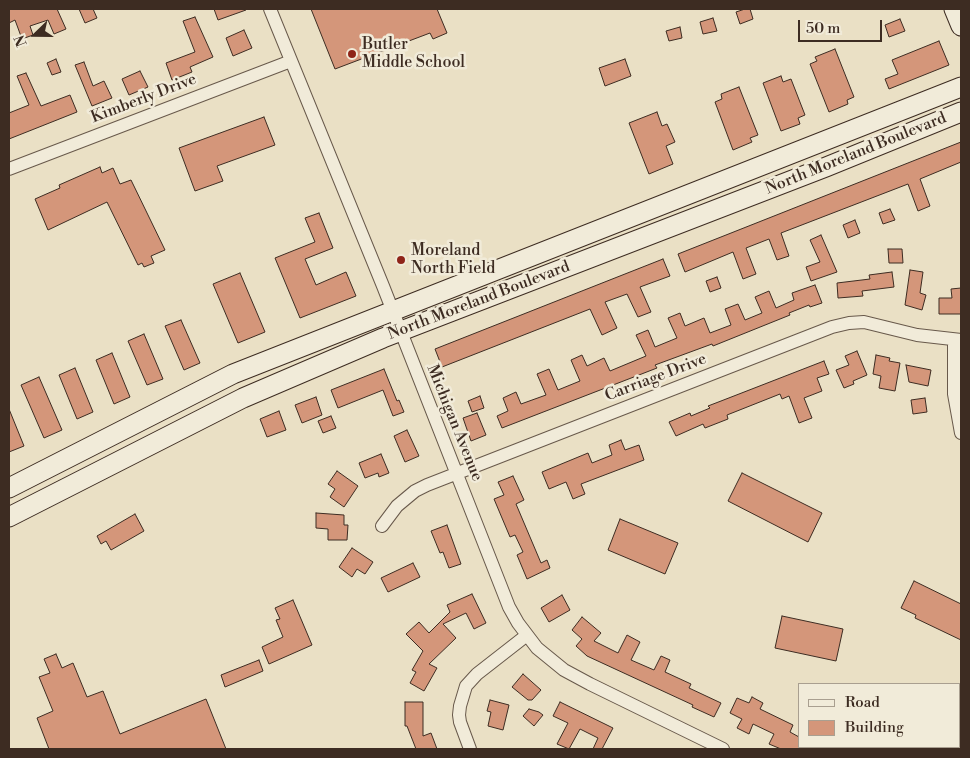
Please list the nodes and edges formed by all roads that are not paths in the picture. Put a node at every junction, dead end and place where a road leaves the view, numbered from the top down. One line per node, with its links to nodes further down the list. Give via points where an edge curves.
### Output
1 (270, 9): 4 (street, Michigan Avenue)
2 (954, 9): 3 (street)
3 (961, 26)
4 (292, 61): 9 (street, Kimberly Drive); 12 (street, Michigan Avenue)
5 (961, 87): 6 (street, North Moreland Boulevard)
6 (901, 110): 8 (street); 10 (street, North Moreland Boulevard)
7 (961, 112): 8 (street, North Moreland Boulevard)
8 (911, 132): 11 (street, North Moreland Boulevard)
9 (9, 168)
10 (464, 283): 11 (street); 12 (street, North Moreland Boulevard)
11 (472, 304): 13 (street, North Moreland Boulevard)
12 (392, 311): 13 (street, Michigan Avenue); 14 (street, North Moreland Boulevard)
13 (400, 332): 16 (street, North Moreland Boulevard); 18 (street, Michigan Avenue)
14 (328, 335): 16 (street); 19 (street, North Moreland Boulevard, via 228,376)
15 (958, 340): 17 (street, via 954,394); 18 (street, Carriage Drive, via 917,335 864,322 832,327)
16 (337, 358): 20 (street, North Moreland Boulevard, via 243,398)
17 (961, 432)
18 (457, 473): 21 (street, Carriage Drive, via 415,491 396,506); 22 (street, Michigan Avenue, via 510,607)
19 (9, 488)
20 (9, 517)
21 (382, 526)
22 (527, 634): 23 (street, Michigan Avenue, via 537,648 564,670); 24 (street, via 466,686 459,715)
23 (699, 744): 25 (street, Michigan Avenue)
24 (470, 749)
25 (723, 749)

